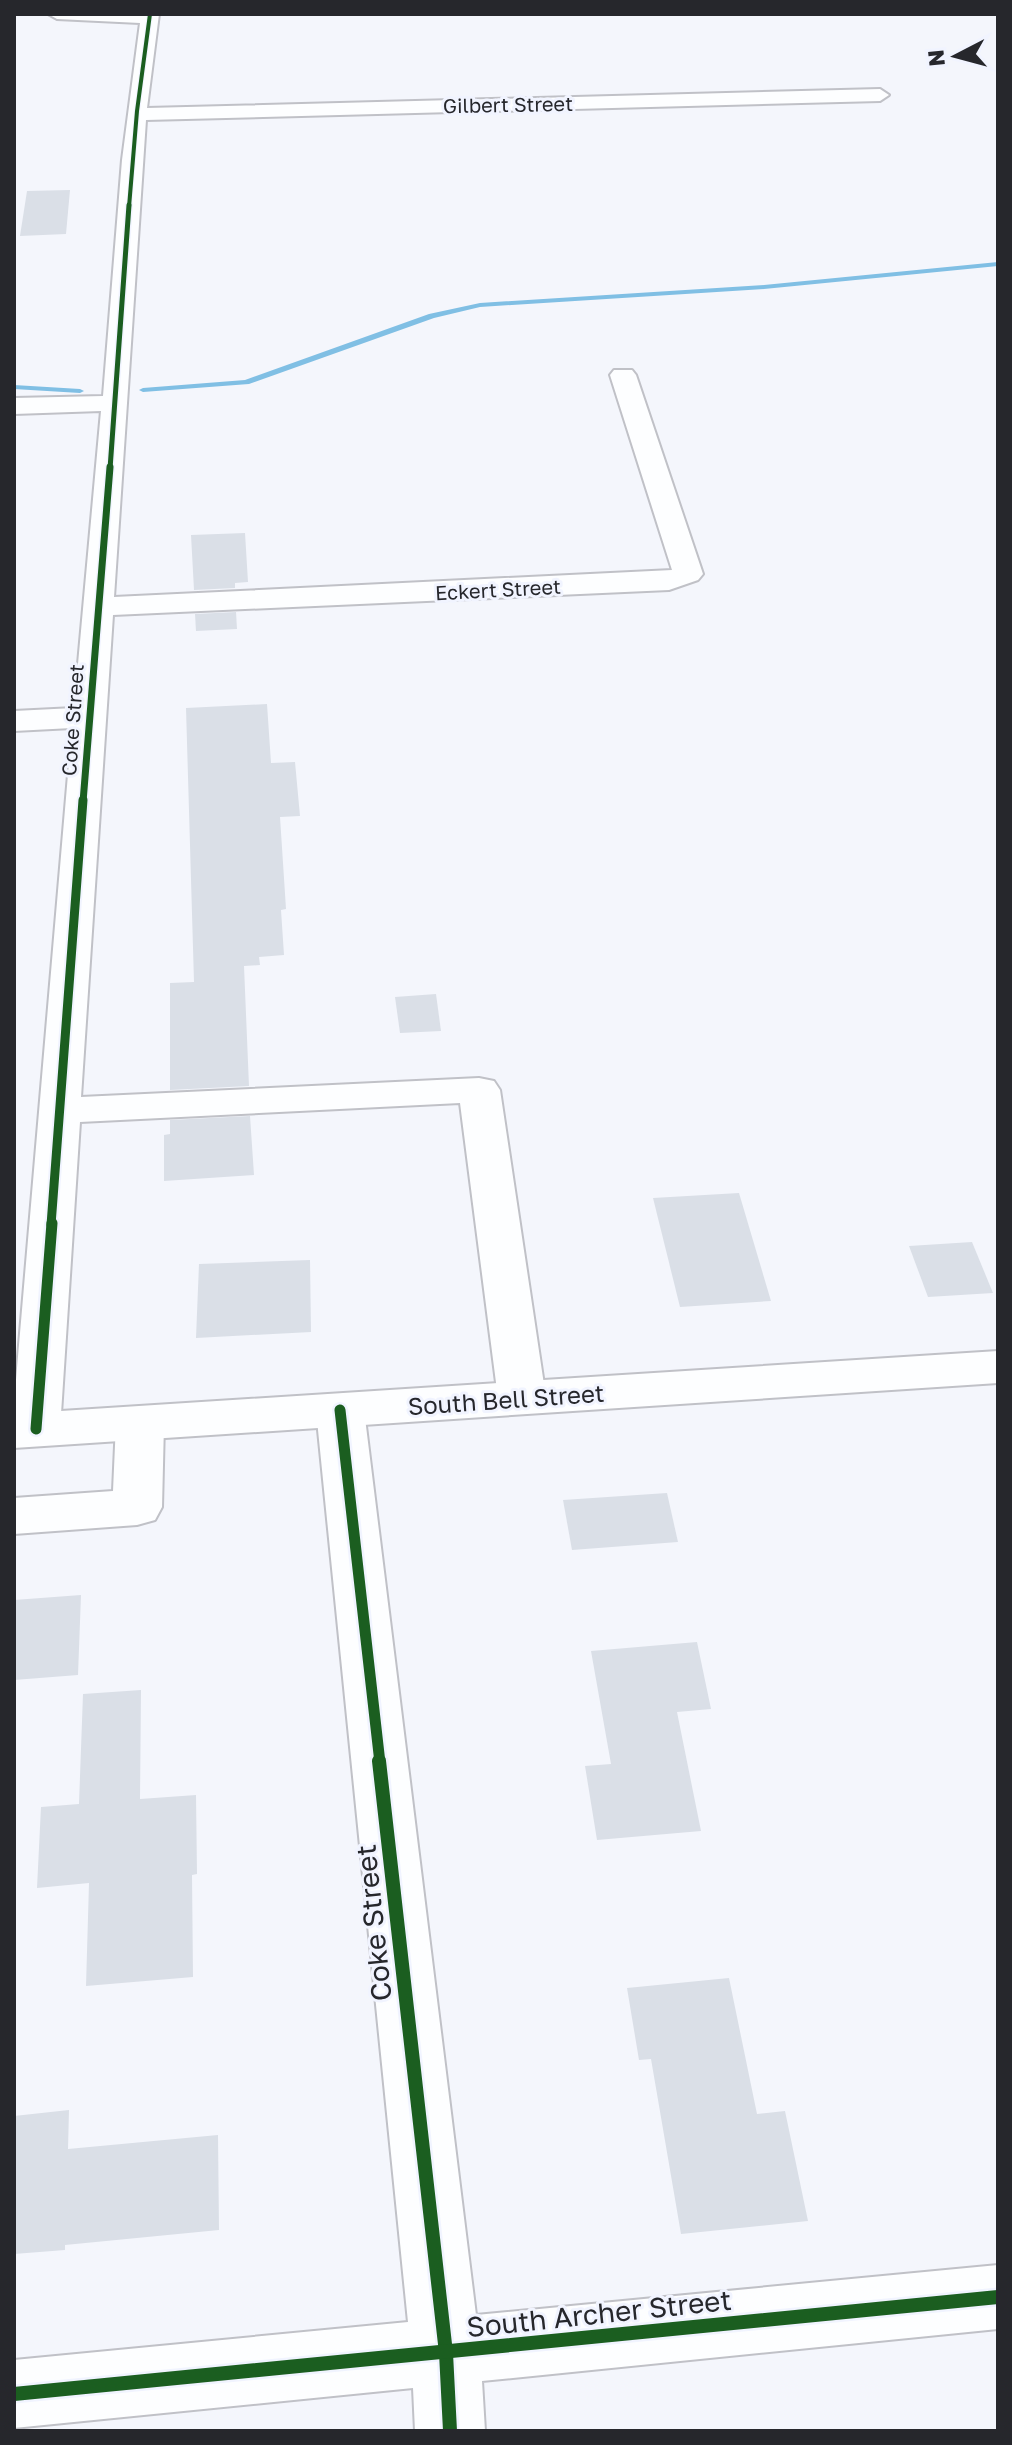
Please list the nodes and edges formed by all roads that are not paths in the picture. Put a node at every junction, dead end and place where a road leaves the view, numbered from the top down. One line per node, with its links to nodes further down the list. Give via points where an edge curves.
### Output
1 (57, 14): 2 (street)
2 (150, 16): 4 (street, Coke Street)
3 (880, 95): 4 (street, Gilbert Street)
4 (137, 114): 6 (street, Coke Street)
5 (623, 375): 8 (street, Eckert Street, via 688,574 669,581)
6 (116, 403): 7 (street); 8 (street, Coke Street)
7 (14, 406)
8 (97, 607): 9 (street, Coke Street)
9 (91, 717): 10 (street); 11 (street, Coke Street)
10 (14, 721)
11 (60, 1111): 13 (street, via 479,1090); 16 (street, Coke Street)
12 (998, 1367): 13 (street, South Bell Street)
13 (522, 1398): 14 (street, South Bell Street)
14 (340, 1410): 15 (street, South Bell Street); 19 (street, Coke Street)
15 (140, 1423): 16 (street, South Bell Street); 17 (street, via 137,1507)
16 (25, 1430)
17 (14, 1516)
18 (998, 2297): 19 (street, South Archer Street)
19 (446, 2353): 20 (street, South Archer Street); 21 (street, Coke Street)
20 (14, 2394)
21 (450, 2431)

